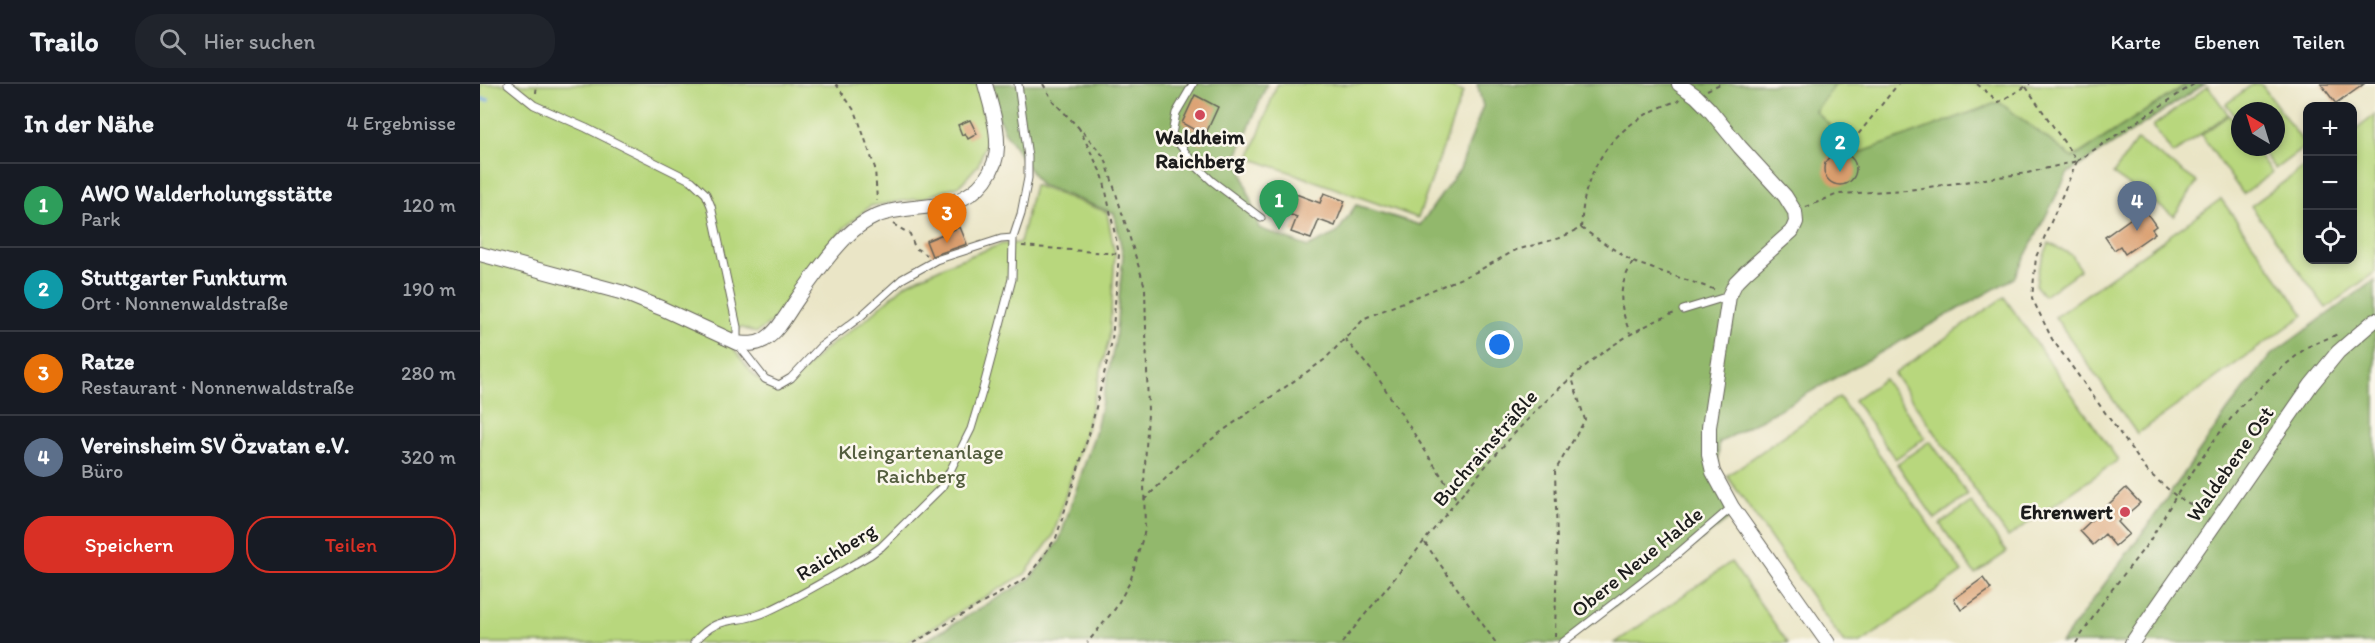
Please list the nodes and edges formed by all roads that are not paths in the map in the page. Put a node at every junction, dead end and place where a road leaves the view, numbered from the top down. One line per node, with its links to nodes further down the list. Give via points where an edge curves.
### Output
1 (508, 84): 12 (lane, via 534,105 692,181 706,194)
2 (985, 84): 12 (street, via 998,144 991,172 982,184 952,204 877,215 862,224 820,266 775,330 751,345)
3 (1018, 84): 7 (lane, Raichberg, via 1028,178)
4 (1193, 84): 6 (lane, via 1176,112 1172,134 1212,182)
5 (1678, 84): 9 (street, via 1696,96 1795,212 1792,231 1736,282)
6 (1261, 218)
7 (1013, 241): 12 (lane, via 1001,239 936,261 902,279 779,385 765,379); 14 (lane, Raichberg, via 1011,279 983,389 971,429 942,486 870,555 765,613 717,624)
8 (480, 254): 12 (street, via 624,293)
9 (1729, 296): 10 (lane); 13 (street, via 1709,427 1709,455 1713,472)
10 (1683, 310)
11 (2370, 324): 17 (street, Waldebene Ost, via 2338,352 2311,385)
12 (737, 343)
13 (1732, 507): 15 (lane, Obere Neue Halde); 16 (street)
14 (694, 643)
15 (1563, 643)
16 (1828, 643)
17 (2132, 643)

